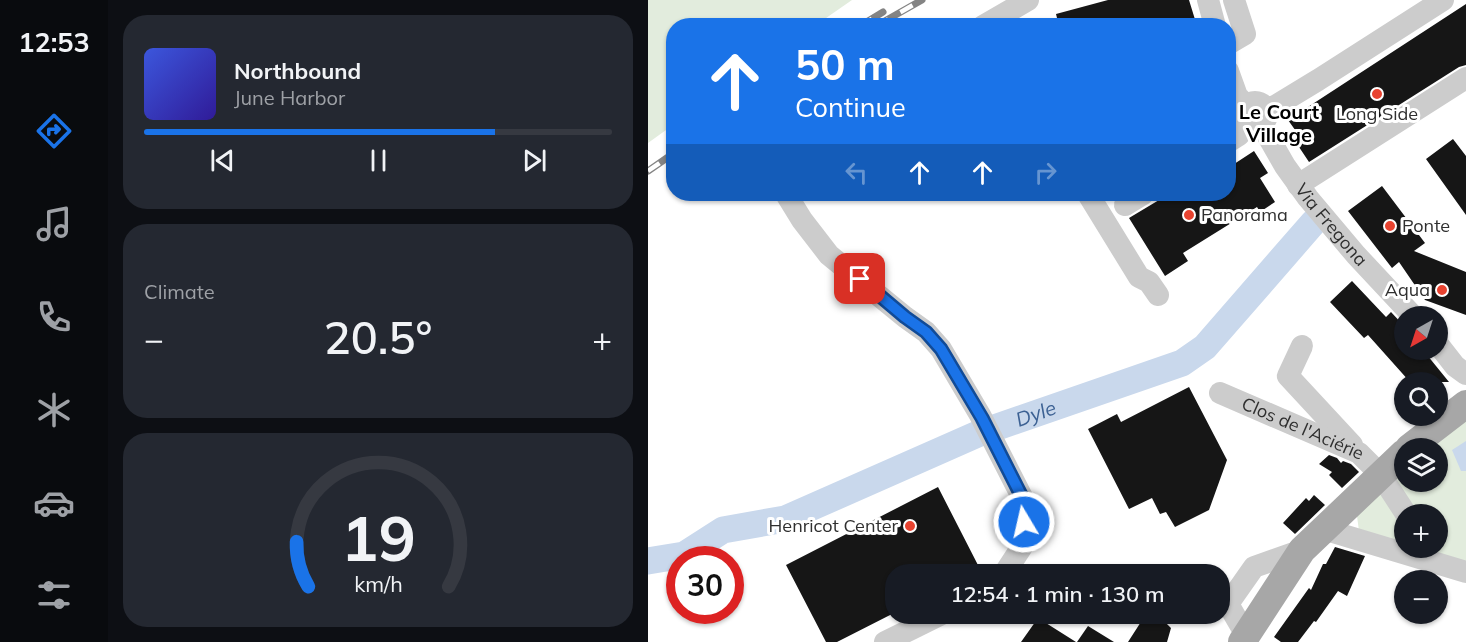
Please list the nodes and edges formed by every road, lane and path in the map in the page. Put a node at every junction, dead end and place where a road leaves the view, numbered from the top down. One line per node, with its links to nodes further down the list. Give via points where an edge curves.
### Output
1 (1028, 0): 5 (street)
2 (1208, 0): 6 (street)
3 (1234, 0): 7 (street)
4 (1443, 0): 10 (street, via 1318,80)
5 (996, 18)
6 (1213, 18)
7 (1235, 18)
8 (1466, 78): 12 (street)
9 (1236, 93): 10 (street, Via Fregona)
10 (1255, 115): 11 (street); 12 (street, Via Fregona)
11 (1236, 137)
12 (1303, 192): 16 (street, Via Fregona)
13 (790, 201): 31 (street, via 829,255 926,332 941,349 1024,501 1025,542)
14 (1093, 203): 15 (street, via 1139,277 1149,282)
15 (1158, 295)
16 (1404, 306)
17 (1302, 346): 24 (street, via 1288,376)
18 (1448, 355): 19 (street)
19 (1461, 370): 20 (street)
20 (1466, 390)
21 (1220, 393): 24 (street, Clos de l'Aciérie)
22 (1466, 404): 23 (main road)
23 (1421, 438)
24 (1359, 453): 26 (street, Clos de l'Aciérie)
25 (1394, 462): 26 (main road)
26 (1380, 474): 27 (street, Clos de l'Aciérie); 28 (main road)
27 (1400, 504)
28 (1323, 529): 29 (main road); 30 (street)
29 (1302, 550): 32 (street, via 1254,567); 35 (main road)
30 (1447, 561)
31 (1011, 564)
32 (1230, 591)
33 (1230, 613): 35 (street)
34 (930, 624): 36 (street)
35 (1244, 638)
36 (885, 642)

